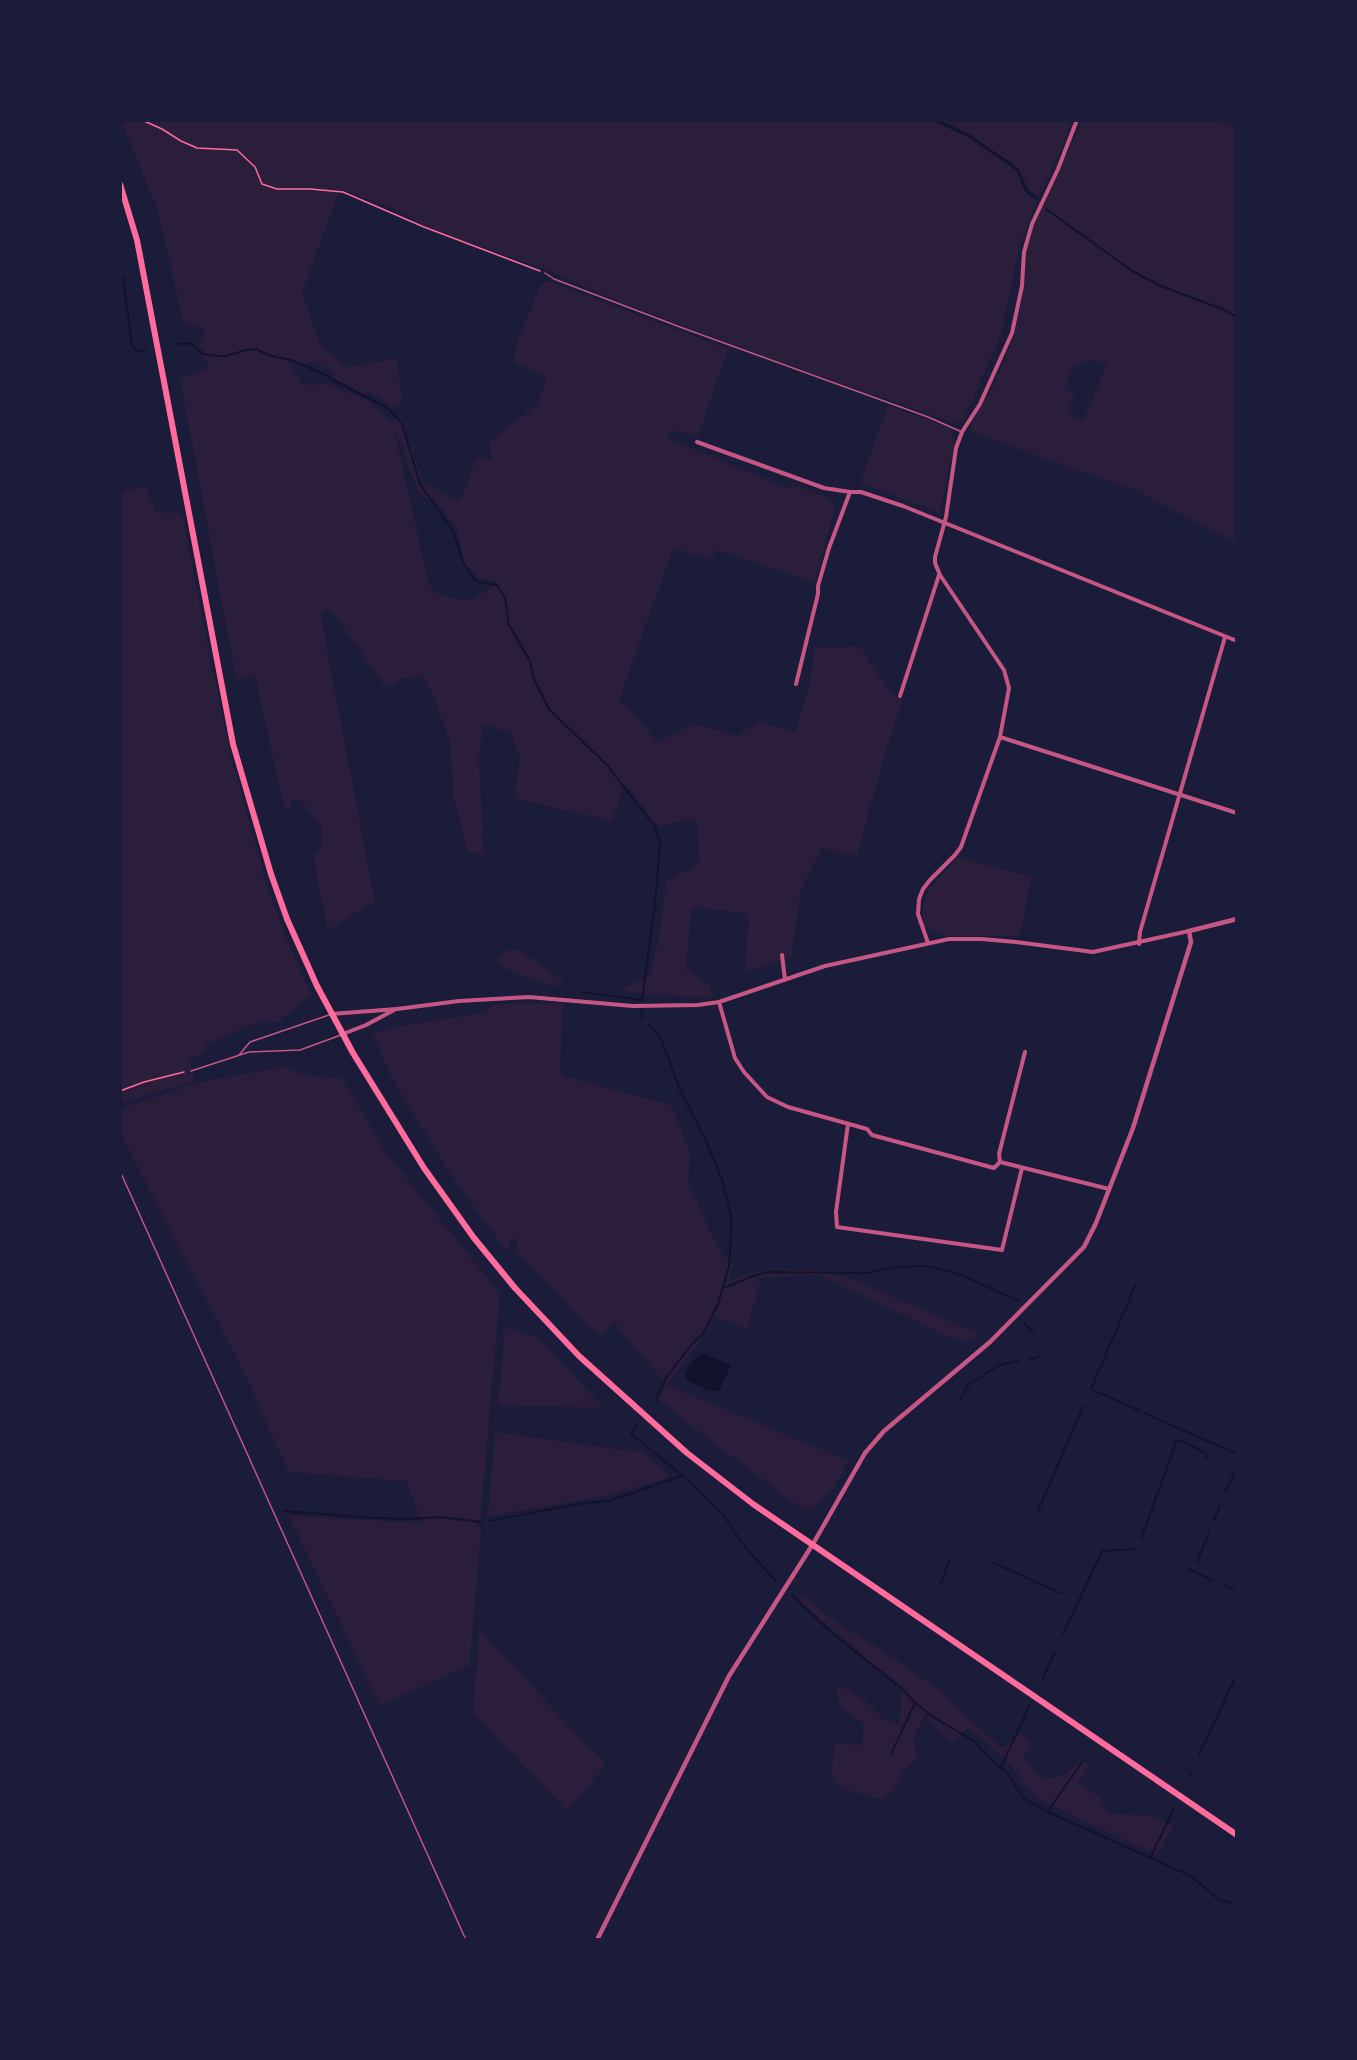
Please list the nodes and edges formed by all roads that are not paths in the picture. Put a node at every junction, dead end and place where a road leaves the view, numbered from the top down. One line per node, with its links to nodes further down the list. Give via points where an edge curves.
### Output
1 (1077, 120): 4 (street, via 1032,224 1012,333 980,404)
2 (120, 184): 24 (main road, via 137,240 233,744 287,919)
3 (545, 273): 4 (lane)
4 (962, 432): 7 (street)
5 (697, 442): 6 (street, via 824,488)
6 (850, 492): 7 (street, via 861,492); 11 (street, via 818,586)
7 (945, 522): 8 (street, via 935,556); 9 (street)
8 (940, 575): 12 (street); 13 (street, via 1008,678)
9 (1225, 637): 10 (street); 14 (street)
10 (1237, 642)
11 (796, 684)
12 (900, 696)
13 (1000, 737): 14 (street); 18 (street, via 961,847 930,880 919,899 918,914)
14 (1179, 796): 15 (street); 19 (street)
15 (1237, 813)
16 (1237, 919): 17 (street)
17 (1189, 932): 19 (street); 33 (street, via 1191,942 1160,1045)
18 (928, 943): 19 (street, via 981,939 1093,952); 21 (street, via 825,966)
19 (1139, 944)
20 (782, 955): 21 (street)
21 (784, 980): 22 (street)
22 (719, 1002): 23 (street, via 633,1006 529,997); 29 (street, via 735,1058 767,1097)
23 (397, 1009): 24 (street); 25 (street)
24 (332, 1014): 25 (main road); 27 (lane, via 250,1042)
25 (342, 1034): 27 (lane, via 300,1050); 34 (main road, via 424,1168 515,1288 579,1356 687,1454)
26 (1025, 1053): 30 (street)
27 (239, 1055): 28 (lane)
28 (191, 1071)
29 (848, 1124): 30 (street, via 867,1129 872,1135 994,1168); 31 (street, via 837,1227 1002,1250)
30 (1000, 1162): 31 (street)
31 (1022, 1167): 33 (street)
32 (120, 1171): 36 (lane)
33 (1109, 1189): 34 (street, via 1084,1247 986,1346 884,1431 865,1453)
34 (813, 1544): 35 (main road); 37 (street, via 729,1676)
35 (1237, 1835)
36 (466, 1940)
37 (597, 1940)

